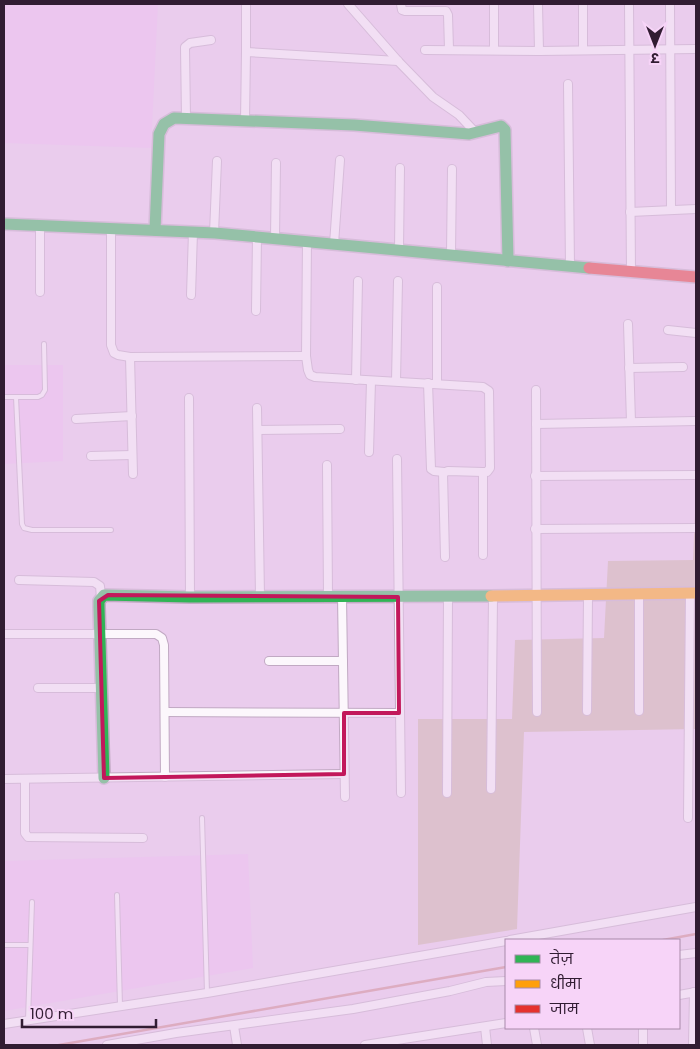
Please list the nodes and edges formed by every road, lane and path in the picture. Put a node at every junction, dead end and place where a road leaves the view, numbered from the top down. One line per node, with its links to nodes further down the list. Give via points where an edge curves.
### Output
1 (246, 4): 18 (street)
2 (348, 4): 19 (street)
3 (401, 4): 10 (street, via 405,11 446,11)
4 (494, 4): 15 (street)
5 (538, 4): 17 (street)
6 (583, 4): 16 (street)
7 (629, 4): 11 (street)
8 (670, 4): 12 (street)
9 (211, 40): 21 (street, via 190,43 186,47)
10 (449, 49): 14 (street); 15 (street)
11 (629, 49): 12 (street); 16 (street); 31 (street)
12 (671, 49): 13 (street); 29 (street)
13 (696, 49)
14 (425, 50)
15 (494, 50): 17 (street)
16 (583, 50): 17 (street)
17 (539, 51)
18 (246, 52): 19 (street); 22 (street)
19 (398, 61): 23 (street, via 433,97 459,115)
20 (568, 84): 45 (street)
21 (186, 118): 22 (street); 35 (street, via 168,120 159,134)
22 (244, 121): 23 (street)
23 (476, 133): 44 (street, via 499,126 505,130)
24 (340, 160): 41 (street)
25 (217, 161): 37 (street)
26 (276, 163): 39 (street)
27 (400, 168): 42 (street)
28 (452, 169): 43 (street)
29 (672, 210): 30 (street); 31 (street)
30 (696, 210)
31 (630, 212): 46 (street)
32 (4, 224): 33 (street)
33 (40, 226): 34 (street); 51 (street)
34 (112, 229): 35 (street); 59 (street, via 112,351)
35 (155, 230): 36 (street)
36 (193, 232): 37 (street); 52 (street)
37 (214, 233): 38 (street)
38 (257, 237): 39 (street); 53 (street)
39 (275, 238): 40 (street)
40 (307, 241): 41 (street); 58 (street)
41 (334, 244): 42 (street)
42 (399, 249): 43 (street)
43 (451, 254): 44 (street)
44 (508, 261): 45 (street)
45 (570, 267): 46 (street)
46 (631, 273): 47 (street)
47 (696, 277)
48 (358, 281): 62 (street)
49 (398, 281): 64 (street)
50 (437, 287): 66 (street)
51 (40, 292)
52 (191, 295)
53 (256, 310)
54 (628, 324): 61 (street)
55 (668, 330): 56 (street)
56 (696, 333)
57 (44, 344): 69 (lane, via 44,393 38,397)
58 (306, 356): 59 (street); 62 (street, via 310,375)
59 (130, 357): 72 (street)
60 (684, 367): 61 (street)
61 (629, 368): 75 (street)
62 (356, 380): 63 (street)
63 (371, 381): 64 (street); 79 (street)
64 (396, 381): 65 (street)
65 (428, 383): 66 (street); 84 (street, via 431,469)
66 (437, 384): 85 (street, via 483,387 489,391 491,466)
67 (536, 390): 76 (street)
68 (4, 397): 69 (lane)
69 (16, 397): 91 (lane, via 24,528)
70 (189, 398): 103 (street)
71 (257, 408): 78 (street)
72 (132, 416): 73 (street); 80 (street)
73 (76, 419)
74 (696, 421): 75 (street)
75 (631, 422): 76 (street)
76 (536, 424): 88 (street)
77 (340, 429): 78 (street)
78 (258, 430): 97 (street)
79 (369, 452)
80 (132, 455): 81 (street); 86 (street)
81 (91, 456)
82 (397, 460): 104 (street)
83 (327, 465): 98 (street)
84 (444, 472): 85 (street); 93 (street)
85 (483, 472): 92 (street)
86 (133, 474)
87 (696, 474): 88 (street)
88 (535, 476): 90 (street)
89 (696, 528): 90 (street)
90 (535, 529): 101 (street)
91 (111, 530)
92 (482, 555)
93 (445, 556)
94 (19, 580): 106 (street, via 94,582 100,586)
95 (693, 593): 96 (street); 129 (street)
96 (639, 594): 102 (street); 114 (street)
97 (260, 596): 98 (street); 103 (street)
98 (328, 596): 99 (street)
99 (342, 596): 104 (street); 110 (street)
100 (448, 596): 104 (street); 105 (street); 126 (street)
101 (536, 596): 102 (street); 105 (street); 116 (street)
102 (588, 596): 113 (street)
103 (190, 597): 106 (street, via 108,595)
104 (398, 597): 117 (street)
105 (493, 597): 124 (street)
106 (101, 598): 108 (street)
107 (4, 634): 108 (street)
108 (99, 634): 112 (street); 115 (street, via 156,634 162,638)
109 (269, 661): 110 (street)
110 (343, 661): 118 (street)
111 (38, 688): 112 (street)
112 (101, 688): 122 (street)
113 (587, 711)
114 (640, 711)
115 (165, 712): 118 (street); 120 (street)
116 (537, 712)
117 (400, 713): 118 (street); 125 (street)
118 (344, 714): 119 (street)
119 (344, 774): 120 (street); 127 (street)
120 (165, 777): 122 (street)
121 (4, 778): 123 (street)
122 (104, 778): 123 (street)
123 (26, 779): 130 (street, via 25,833 28,837)
124 (491, 789)
125 (401, 793)
126 (447, 793)
127 (344, 797)
128 (202, 818): 142 (lane)
129 (688, 818)
130 (143, 838)
131 (117, 895): 144 (lane)
132 (32, 902): 136 (lane)
133 (696, 906): 134 (street)
134 (515, 939)
135 (505, 941): 142 (street)
136 (30, 945): 137 (lane); 145 (lane)
137 (4, 946)
138 (696, 953): 139 (street)
139 (680, 955)
140 (505, 981): 148 (street, via 479,983 353,1009)
141 (695, 992): 143 (street); 162 (street)
142 (207, 993): 144 (street)
143 (680, 995)
144 (120, 1006): 145 (street)
145 (28, 1020): 147 (street)
146 (505, 1023): 149 (street)
147 (4, 1024)
148 (234, 1026): 154 (street); 155 (street)
149 (485, 1027): 153 (street); 158 (street)
150 (534, 1029): 159 (street)
151 (587, 1029): 160 (street)
152 (644, 1029): 161 (street)
153 (428, 1036): 156 (street); 157 (street)
154 (107, 1045)
155 (237, 1045)
156 (365, 1045)
157 (430, 1045)
158 (487, 1045)
159 (537, 1045)
160 (590, 1045)
161 (643, 1045)
162 (693, 1045)

